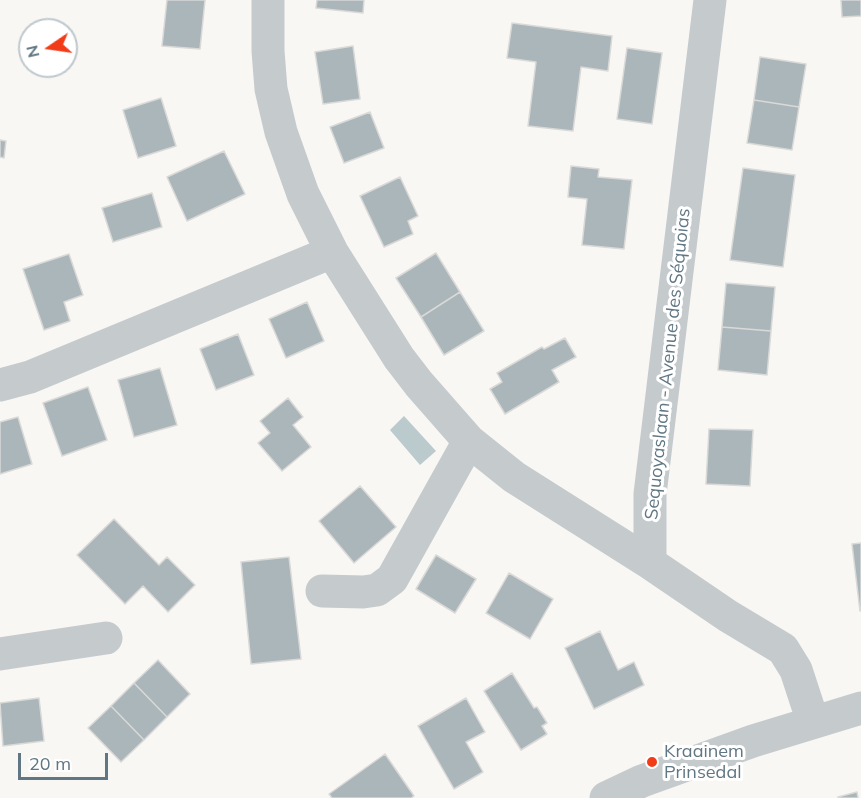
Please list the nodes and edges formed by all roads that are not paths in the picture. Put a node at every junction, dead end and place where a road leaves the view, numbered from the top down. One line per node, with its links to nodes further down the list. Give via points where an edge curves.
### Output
1 (268, 0): 3 (street, via 267,51 281,132 303,194)
2 (710, 0): 6 (street, Sequoyaslaan - Avenue des Séquoias, via 650,495)
3 (332, 252): 4 (street, via 41,373); 5 (street, via 399,358)
4 (0, 385)
5 (469, 441): 6 (street, via 514,477); 7 (street, via 392,579 377,590)
6 (650, 563): 11 (street, via 783,649 796,669)
7 (322, 591)
8 (106, 638): 9 (street)
9 (0, 654)
10 (861, 708): 11 (street)
11 (813, 722): 12 (street, via 642,781)
12 (606, 798)

